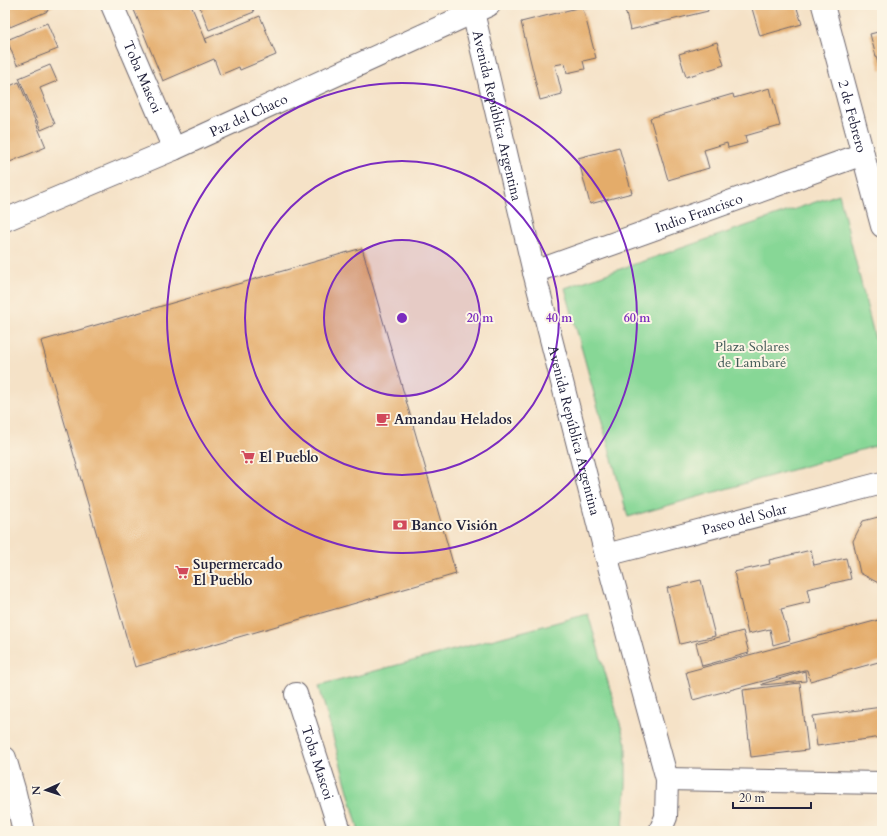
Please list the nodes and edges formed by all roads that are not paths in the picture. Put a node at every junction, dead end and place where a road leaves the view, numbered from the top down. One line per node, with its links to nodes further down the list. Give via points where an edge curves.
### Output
1 (112, 5): 4 (street, Toba Mascoi)
2 (823, 5): 5 (street, 2 de Febrero)
3 (477, 7): 4 (street, Paz del Chaco); 8 (street, Avenida República Argentina)
4 (174, 149): 6 (street, Paz del Chaco)
5 (863, 154): 7 (street, 2 de Febrero); 8 (street, Indio Francisco)
6 (5, 220)
7 (882, 226)
8 (534, 272): 10 (street, Avenida República Argentina)
9 (882, 483): 10 (street, Paseo del Solar)
10 (606, 555): 13 (street, Avenida República Argentina)
11 (296, 694): 17 (street, Toba Mascoi)
12 (5, 758): 15 (street)
13 (667, 779): 14 (street); 18 (street, Avenida República Argentina, via 666,817)
14 (882, 783)
15 (10, 790): 16 (street)
16 (24, 831)
17 (340, 831)
18 (660, 831)

